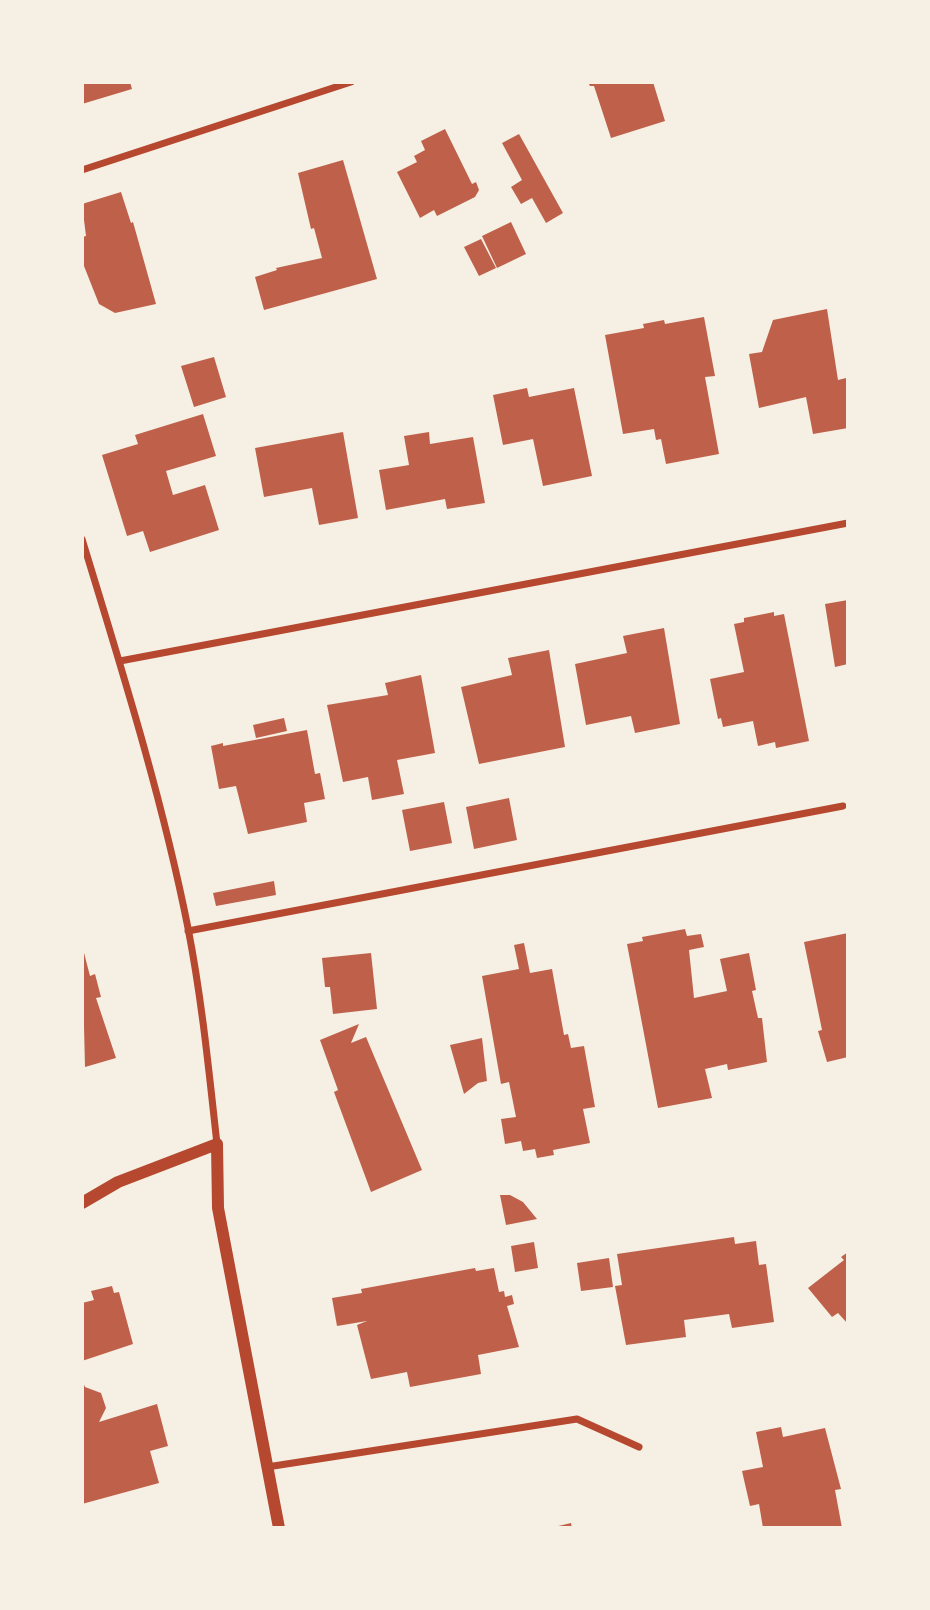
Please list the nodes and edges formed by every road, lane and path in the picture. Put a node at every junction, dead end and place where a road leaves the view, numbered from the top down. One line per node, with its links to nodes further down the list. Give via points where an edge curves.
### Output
1 (351, 82): 2 (street)
2 (82, 170)
3 (848, 523): 5 (street)
4 (82, 539): 5 (street)
5 (120, 661): 7 (street)
6 (843, 806): 7 (street)
7 (188, 931): 8 (street)
8 (217, 1144): 9 (street, via 118,1182); 11 (street, via 218,1208)
9 (82, 1203)
10 (639, 1447): 11 (street, via 577,1419)
11 (267, 1467): 12 (street)
12 (279, 1528)

